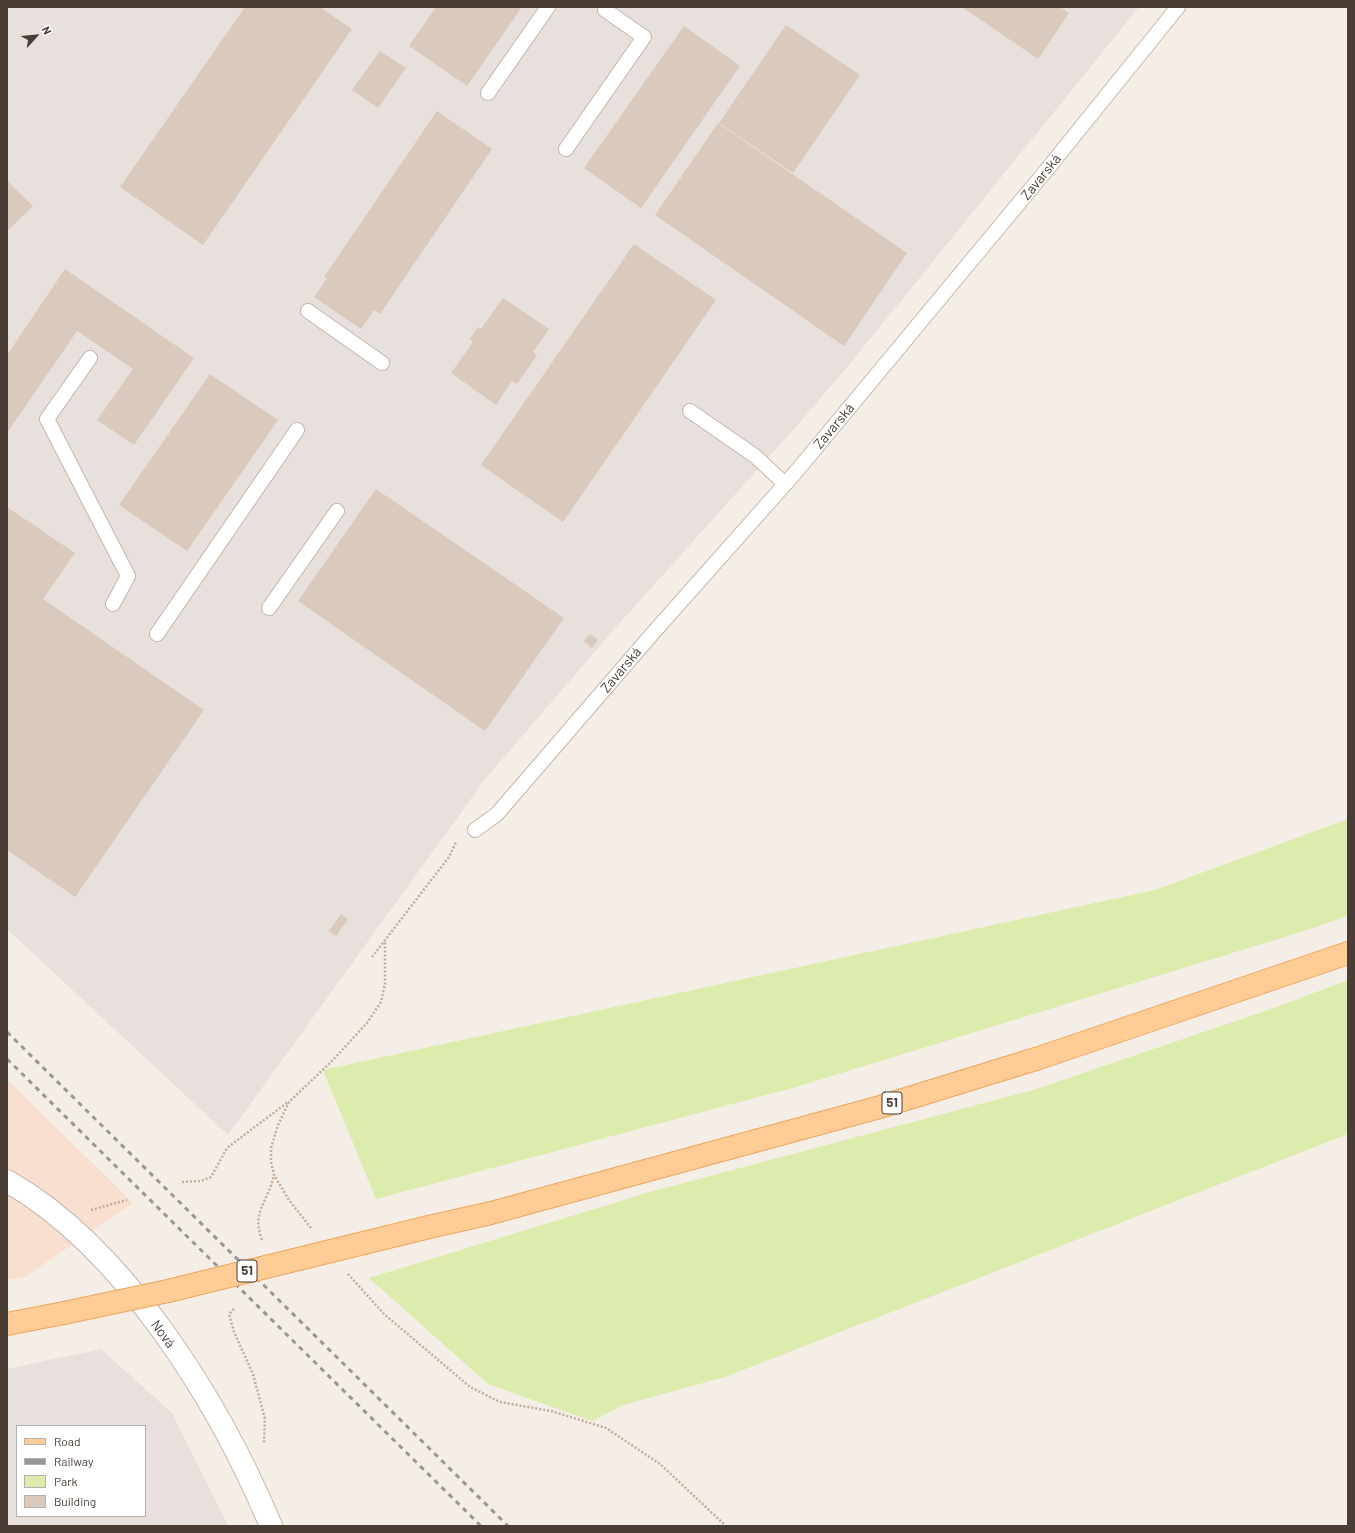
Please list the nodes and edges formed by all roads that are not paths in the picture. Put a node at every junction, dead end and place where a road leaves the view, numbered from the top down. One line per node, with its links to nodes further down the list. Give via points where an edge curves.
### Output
1 (548, 7): 4 (lane)
2 (1178, 7): 11 (lane, Zavarská)
3 (605, 8): 5 (lane, via 644,37)
4 (488, 93)
5 (566, 149)
6 (308, 311): 8 (lane)
7 (90, 358): 13 (lane, via 47,419 128,576)
8 (382, 364)
9 (690, 411): 11 (lane, via 755,456)
10 (297, 430): 15 (lane)
11 (786, 484): 16 (lane, Zavarská, via 653,633 498,814)
12 (337, 511): 14 (lane)
13 (112, 604)
14 (269, 608)
15 (157, 634)
16 (475, 830)
17 (1348, 953): 19 (main road, 51, bridge, via 1039,1058 880,1107 499,1212 168,1291)
18 (7, 1181): 20 (street, Nová, via 72,1227 116,1272 159,1327 200,1389 243,1462)
19 (7, 1324)
20 (271, 1526)

